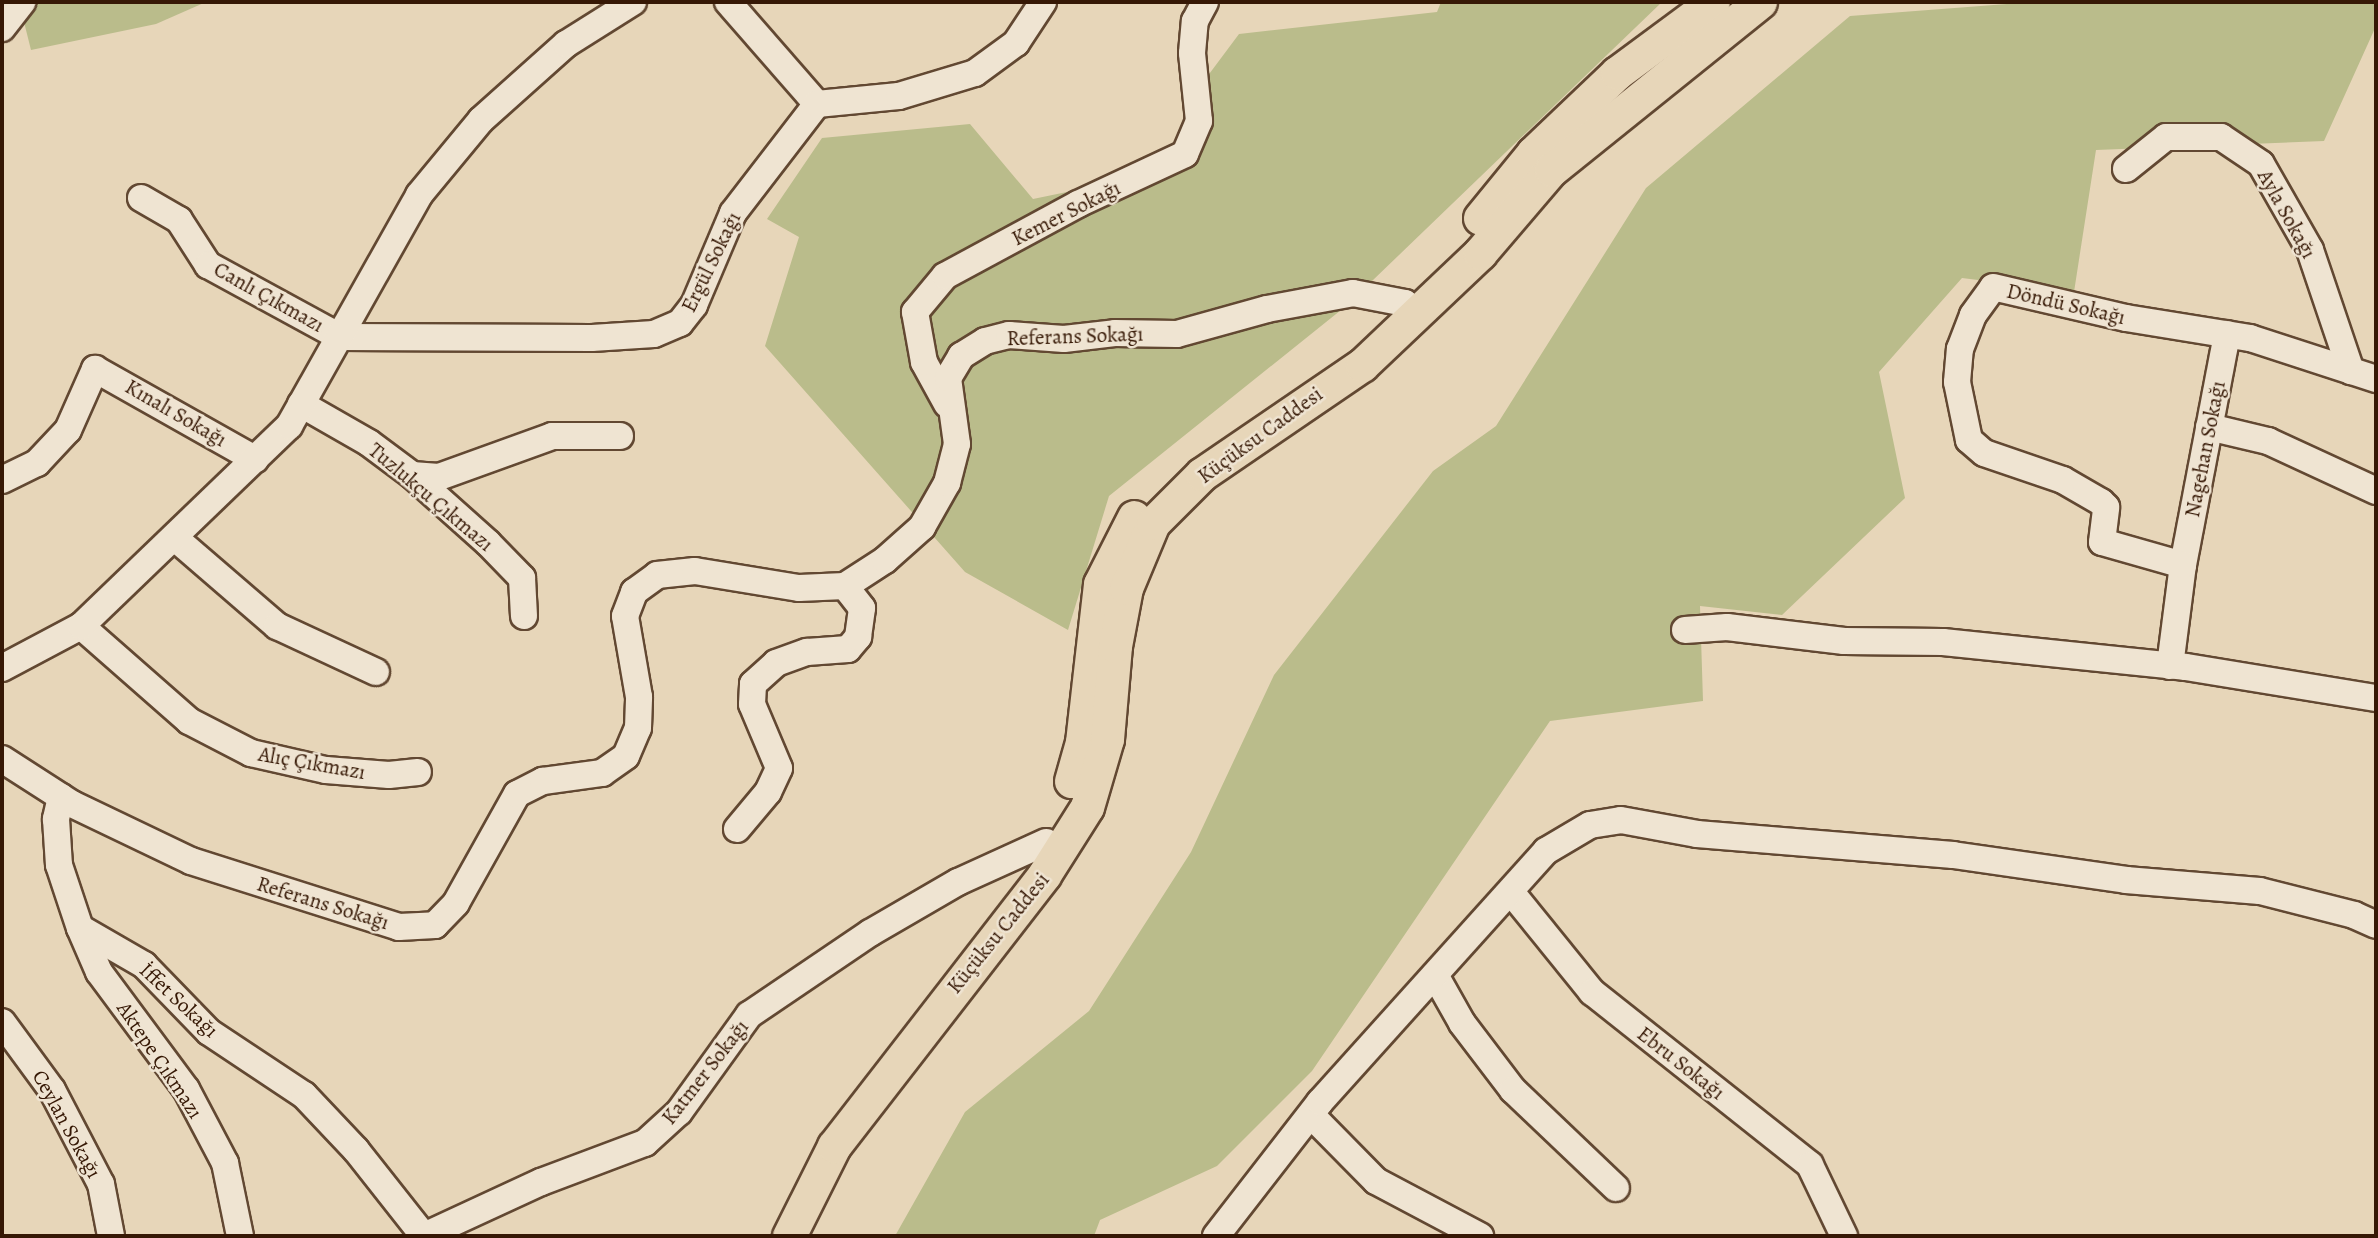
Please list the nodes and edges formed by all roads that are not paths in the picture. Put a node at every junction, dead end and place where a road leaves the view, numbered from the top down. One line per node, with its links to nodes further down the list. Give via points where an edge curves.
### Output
1 (633, 2): 12 (street, via 566,44 481,120 419,195)
2 (728, 2): 7 (street)
3 (1043, 2): 7 (street, via 1016,43 975,73 899,96)
4 (1205, 2): 15 (street, Kemer Sokağı, via 1195,22 1192,53 1199,121 1185,154 1078,204 945,276 915,312 924,362)
5 (1713, 2): 10 (main road, Küçüksu Caddesi, via 1617,73 1533,153)
6 (1760, 2): 10 (main road, Küçüksu Caddesi, via 1551,170)
7 (817, 104): 12 (street, Ergül Sokağı, via 733,213 694,305 680,323 654,334 593,338)
8 (2126, 169): 13 (street, Ayla Sokağı, via 2166,136 2221,136 2261,164 2309,250)
9 (141, 198): 12 (street, Canlı Çıkmazı, via 178,220 208,265)
10 (1411, 310): 15 (street, Referans Sokağı, via 1353,293 1267,309 1177,334 1115,333 1064,339 1009,335 985,341 961,356 948,378); 36 (main road, Küçüksu Caddesi, via 1180,464 1133,518 1100,584 1082,742 1061,811); 48 (main road, Küçüksu Caddesi, via 1362,365 1202,474 1153,523 1126,588 1115,646 1107,739 1087,807 1044,875 834,1146)
11 (2227, 334): 13 (street, Döndü Sokağı); 16 (street, Nagehan Sokağı); 23 (street, Döndü Sokağı, via 2126,318 1993,287 1973,315 1960,349 1957,382 1969,440 1984,453 2063,480 2101,502 2106,507 2102,542)
12 (340, 337): 14 (street)
13 (2364, 375)
14 (302, 404): 18 (street, via 289,426); 19 (street, Tuzlukçu Çıkmazı, via 369,443)
15 (952, 411): 24 (street, Referans Sokağı, via 957,444 947,483 922,527)
16 (2209, 427): 21 (street, via 2268,441); 23 (street, Nagehan Sokağı)
17 (620, 436): 19 (street, via 552,436 439,477)
18 (255, 458): 20 (street, Kınalı Sokağı, via 95,369 68,430 37,463); 22 (street)
19 (412, 475): 25 (street, Tuzlukçu Çıkmazı, via 522,578)
20 (2, 480)
21 (2376, 491)
22 (175, 538): 26 (street); 30 (street, via 277,626)
23 (2183, 565): 28 (street)
24 (845, 586): 34 (street, Referans Sokağı, via 799,588 695,571 657,575 634,592 625,616 638,718 626,756 602,773 543,781 517,794 456,903 435,925 399,927 191,861); 35 (street, via 862,608 858,637 848,649 807,652 776,663 753,684 752,704 779,768 768,792)
25 (524, 616)
26 (81, 626): 29 (street); 33 (street, Alıç Çıkmazı, via 189,721 251,753 326,769 389,775)
27 (1685, 630): 28 (street, via 1727,627 1844,641 1943,642)
28 (2170, 666): 31 (street)
29 (2, 668)
30 (376, 672)
31 (2376, 698)
32 (2, 759): 34 (street, Referans Sokağı)
33 (418, 772)
34 (61, 797): 39 (street, via 56,818 59,865)
35 (737, 829)
36 (1046, 842): 46 (street, Katmer Sokağı, via 958,882 749,1015 679,1112 645,1143 541,1181); 47 (main road, Küçüksu Caddesi, via 824,1132)
37 (1511, 892): 38 (street, via 1546,851 1590,825 1621,820 1697,834 1953,855 2126,880 2260,891); 40 (street); 51 (street, Ebru Sokağı, via 1592,992 1810,1165)
38 (2376, 925)
39 (80, 928): 45 (street, Aktepe Çıkmazı, via 99,972 186,1089 225,1163); 46 (street, İffet Sokağı, via 144,965 209,1032 304,1095 356,1150)
40 (1435, 975): 42 (street); 43 (street, via 1462,1023 1513,1090)
41 (2, 1022): 44 (street, Ceylan Sokağı, via 52,1090 95,1172)
42 (1312, 1116): 49 (street); 50 (street, via 1376,1181)
43 (1615, 1188)
44 (111, 1236)
45 (240, 1236)
46 (424, 1236)
47 (770, 1236)
48 (789, 1236)
49 (1216, 1236)
50 (1480, 1236)
51 (1844, 1236)

